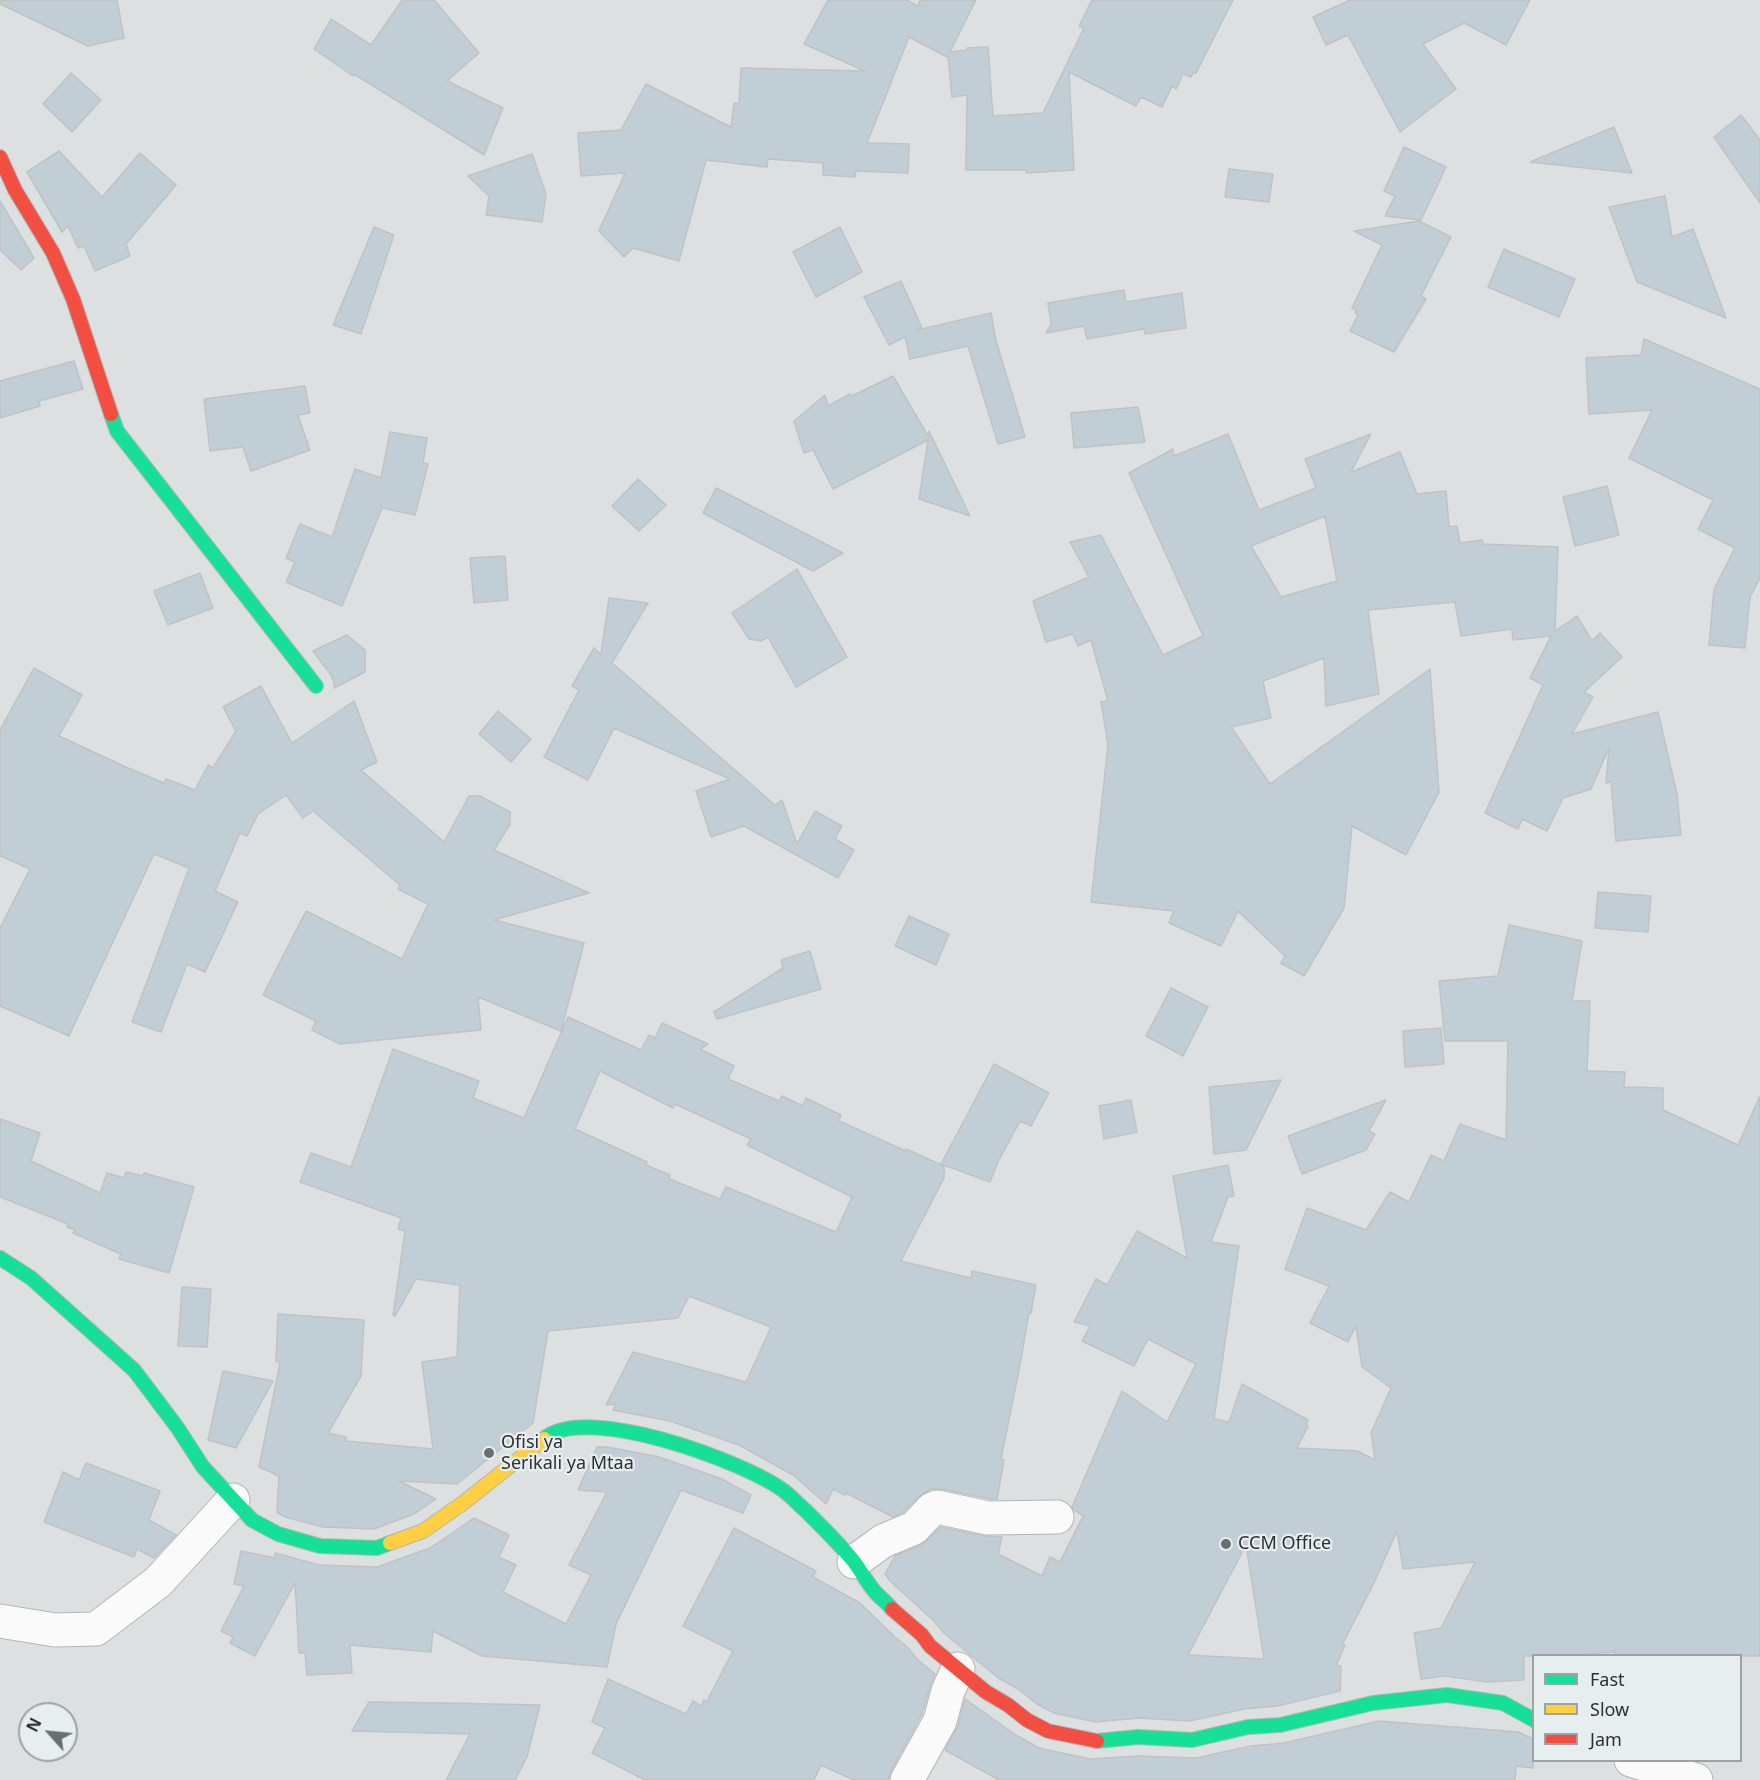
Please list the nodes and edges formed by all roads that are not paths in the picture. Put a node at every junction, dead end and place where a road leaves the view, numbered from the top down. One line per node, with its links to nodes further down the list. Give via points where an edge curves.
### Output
1 (0, 157): 2 (street, via 53,253 73,299 117,431)
2 (316, 686)
3 (0, 1258): 4 (street, via 31,1278 134,1370 203,1467)
4 (233, 1500): 6 (street, via 252,1520 278,1534 320,1546 377,1548 423,1531 549,1434 574,1428 609,1428 664,1439 730,1462 784,1491); 7 (street, via 158,1582 96,1629 55,1630)
5 (1057, 1517): 6 (street, via 988,1518 932,1509 914,1528 883,1541)
6 (854, 1562): 8 (street, via 876,1593)
7 (0, 1621)
8 (958, 1670): 9 (street, via 1048,1731 1094,1741 1138,1737 1192,1740 1373,1703 1447,1695 1503,1703); 11 (street, via 940,1721)
9 (1532, 1719)
10 (1634, 1762): 12 (street)
11 (907, 1780)
12 (1696, 1780)

